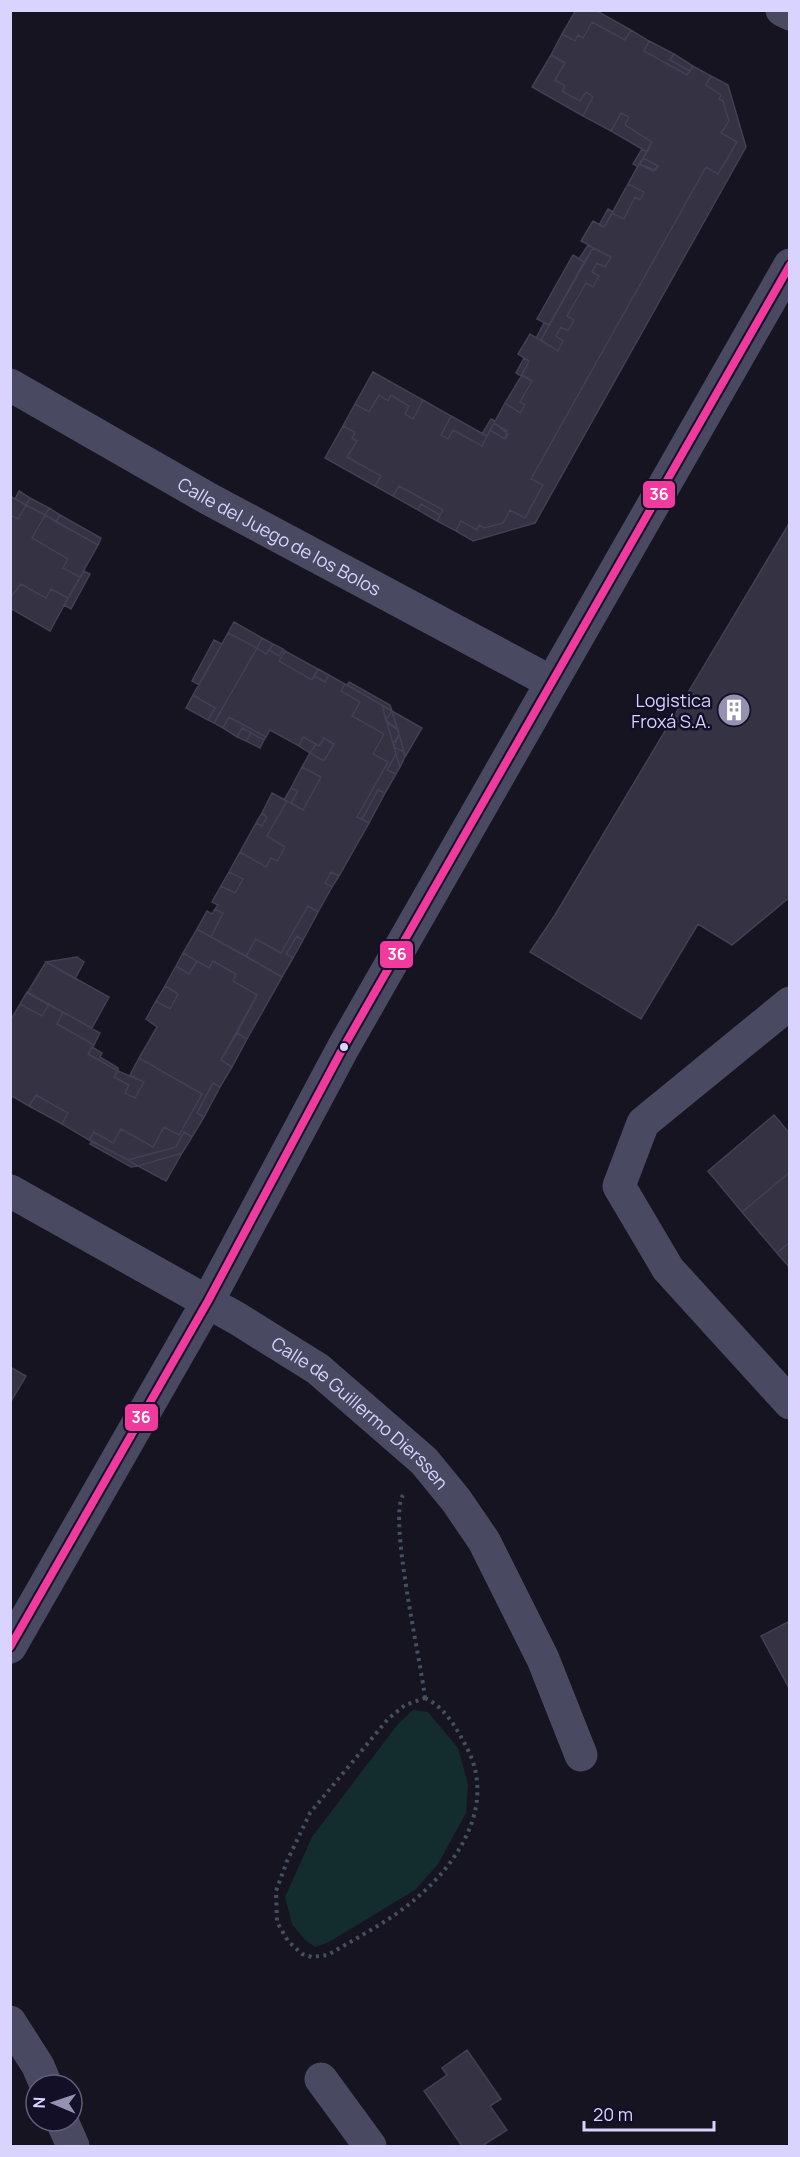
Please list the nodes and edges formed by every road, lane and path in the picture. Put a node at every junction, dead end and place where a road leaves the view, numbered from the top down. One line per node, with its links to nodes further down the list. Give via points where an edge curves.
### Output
1 (782, 10): 2 (street)
2 (789, 15)
3 (789, 265): 5 (street)
4 (10, 385): 5 (street, Calle del Juego de los Bolos, via 209,499)
5 (551, 682): 8 (street, via 343,1048)
6 (789, 1003): 9 (street, via 644,1123 619,1186 668,1269)
7 (10, 1191): 8 (street, Calle de Guillermo Dierssen)
8 (208, 1301): 10 (street, Calle de Guillermo Dierssen, via 318,1369); 11 (street)
9 (789, 1403)
10 (424, 1461): 12 (path, via 399,1499 398,1520 400,1555); 13 (street, Calle de Guillermo Dierssen, via 484,1541 543,1659)
11 (10, 1647)
12 (425, 1698): 12 (path, via 405,1705 387,1719 310,1813 276,1891 277,1922 288,1941 302,1954 312,1958 328,1955 412,1902 443,1873 470,1829 477,1807 478,1781 471,1757 440,1705)
13 (582, 1755)
14 (10, 2022): 15 (street)
15 (41, 2073)
16 (321, 2079): 17 (street)
17 (370, 2146)

